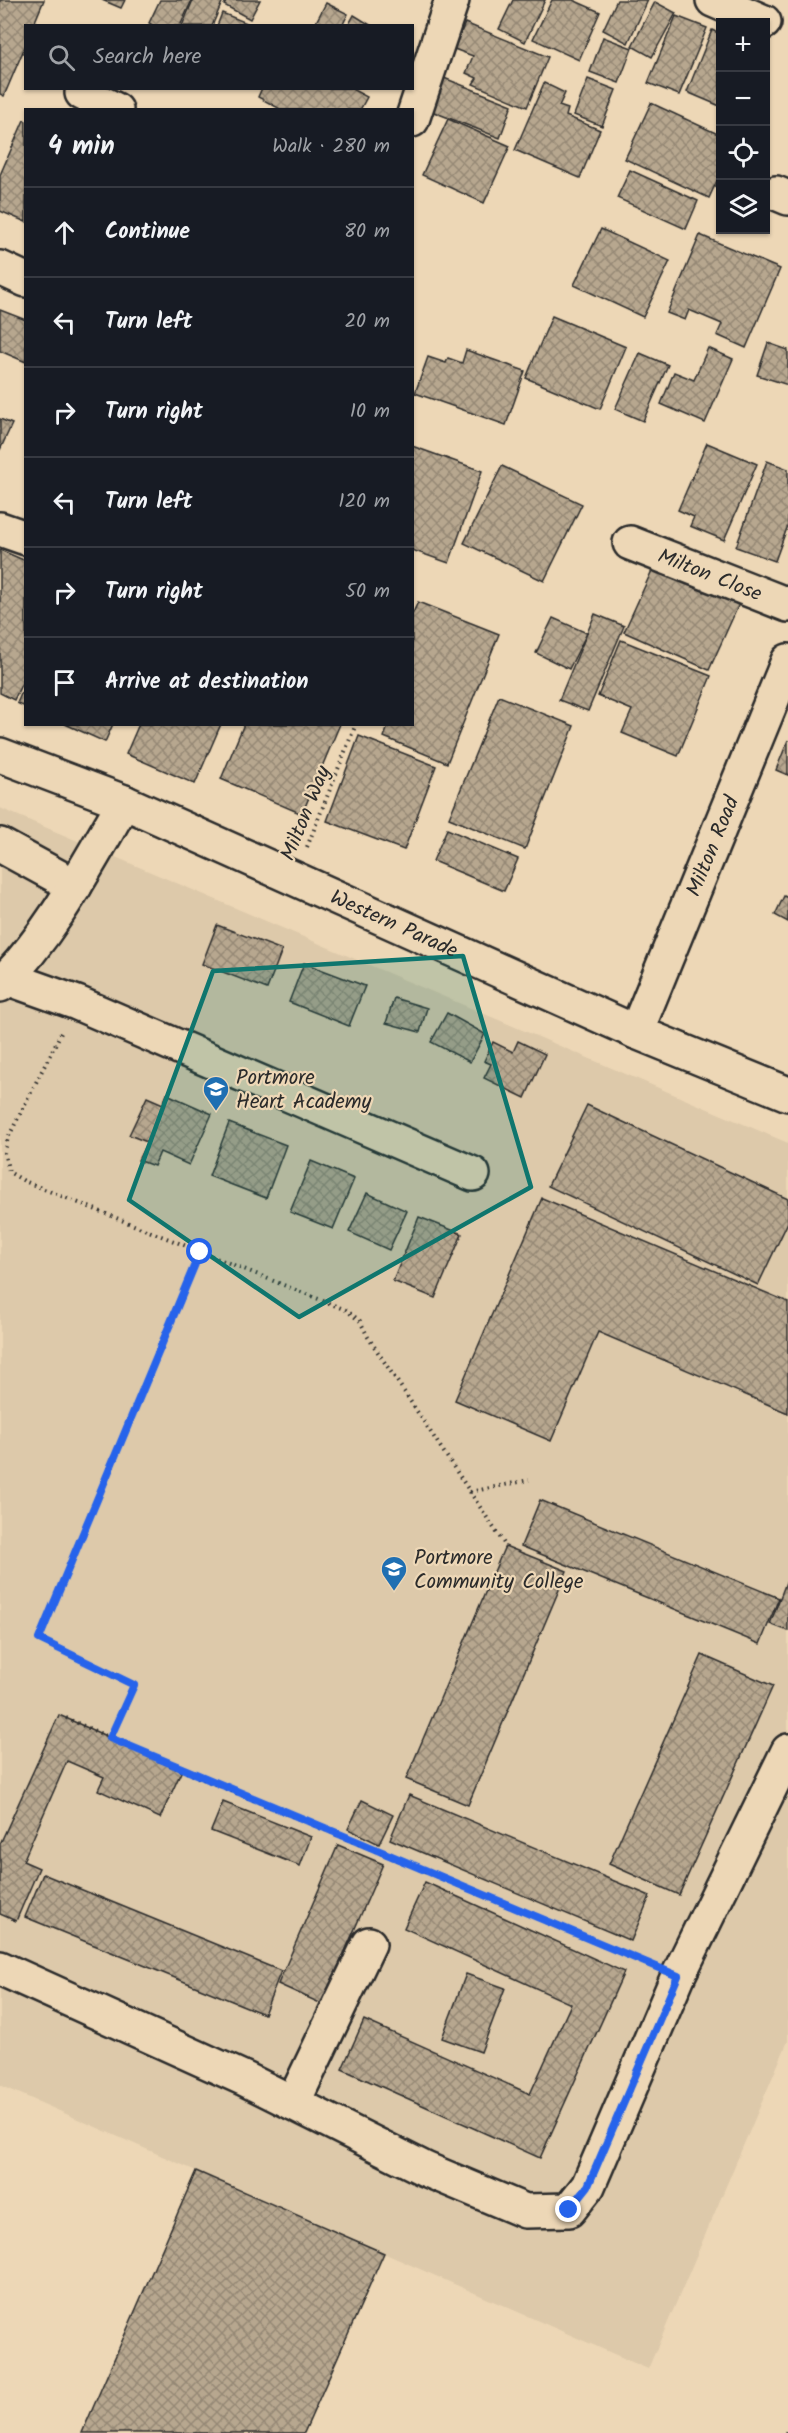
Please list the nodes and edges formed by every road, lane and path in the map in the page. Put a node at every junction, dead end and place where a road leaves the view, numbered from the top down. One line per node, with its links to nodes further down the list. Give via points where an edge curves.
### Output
1 (452, 0): 8 (street)
2 (713, 0): 3 (street)
3 (754, 18)
4 (770, 25): 5 (street)
5 (788, 33)
6 (82, 93): 7 (street)
7 (112, 108)
8 (414, 114)
9 (0, 268): 10 (street)
10 (24, 279)
11 (0, 529): 12 (street)
12 (24, 537)
13 (630, 543): 14 (street, Milton Close)
14 (788, 605)
15 (788, 661): 24 (street, Milton Road)
16 (355, 726): 20 (path, Milton Way)
17 (0, 755): 18 (street, Western Parade)
18 (124, 802): 20 (street, Western Parade); 21 (street)
19 (0, 845): 21 (street)
20 (295, 879): 24 (street, Western Parade)
21 (75, 886): 22 (street, via 22,964)
22 (4, 982): 23 (street)
23 (77, 1003): 26 (street); 27 (path, via 8,1138 4,1153 9,1172)
24 (636, 1032): 25 (street, Western Parade)
25 (788, 1094)
26 (473, 1174)
27 (200, 1252): 29 (path, via 346,1310 360,1321); 32 (path, via 39,1639 134,1685)
28 (529, 1480): 29 (path)
29 (470, 1492): 30 (path)
30 (505, 1545)
31 (66, 1718): 32 (path)
32 (110, 1738): 36 (path)
33 (788, 1751): 36 (street)
34 (369, 1944): 37 (street)
35 (0, 1968): 37 (street)
36 (678, 1976): 37 (street, via 588,2186 569,2210 525,2211 425,2169)
37 (293, 2103)
38 (788, 2428): 39 (path)
39 (786, 2433)

